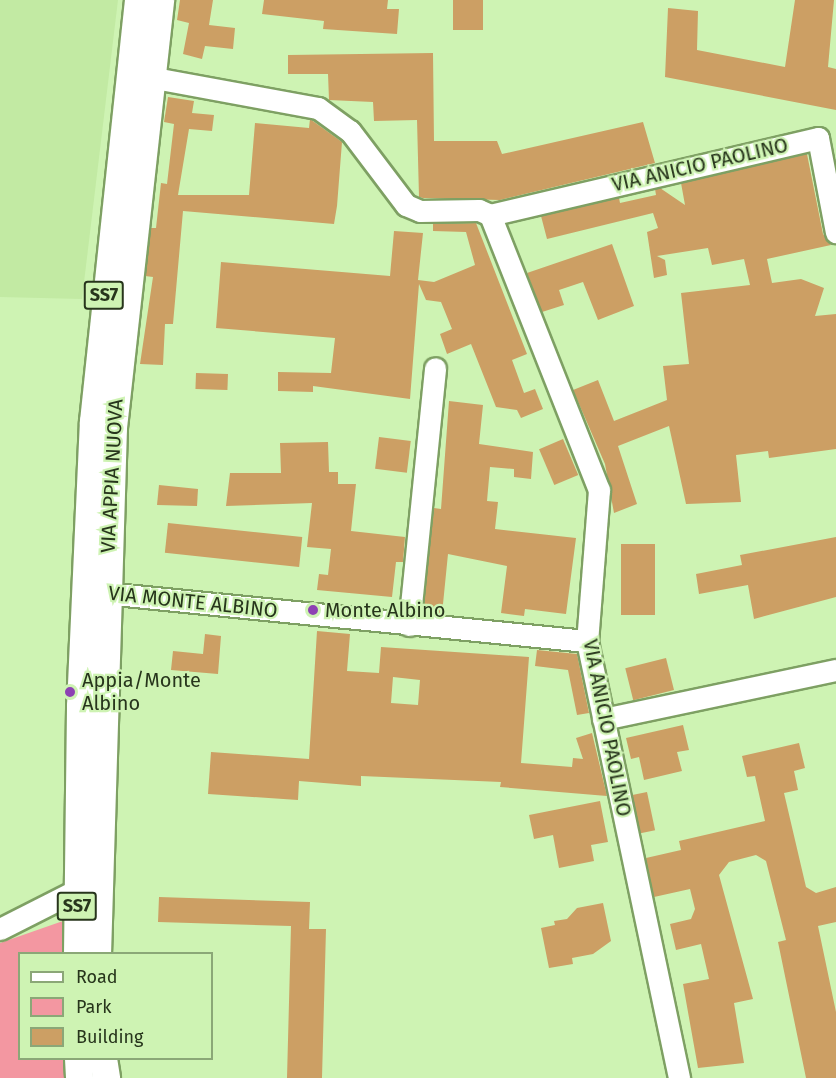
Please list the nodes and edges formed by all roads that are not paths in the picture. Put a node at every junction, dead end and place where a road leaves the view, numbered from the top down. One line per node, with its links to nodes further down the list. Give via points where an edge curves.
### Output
1 (138, 0): 7 (main road, VIA APPIA NUOVA / SS7, via 100,331)
2 (160, 0): 3 (main road, VIA APPIA NUOVA / SS7)
3 (149, 77): 4 (street, VIA ANICIO PAOLINO, via 318,108 350,131 405,205 420,211 479,210); 7 (main road, VIA APPIA NUOVA / SS7)
4 (490, 215): 5 (street, VIA ANICIO PAOLINO, via 818,138); 9 (street, VIA ANICIO PAOLINO, via 599,490)
5 (836, 232)
6 (435, 368): 8 (street)
7 (96, 592): 8 (street, VIA MONTE ALBINO); 12 (main road, VIA APPIA NUOVA / SS7); 15 (main road, VIA APPIA NUOVA / SS7)
8 (409, 625): 9 (street, VIA MONTE ALBINO)
9 (587, 641): 11 (street, VIA ANICIO PAOLINO)
10 (836, 670): 11 (street)
11 (603, 719): 20 (street, VIA ANICIO PAOLINO)
12 (77, 890): 13 (street); 14 (main road, VIA APPIA NUOVA / SS7)
13 (0, 929)
14 (77, 952)
15 (97, 952)
16 (78, 1060): 18 (main road)
17 (103, 1060): 19 (main road)
18 (80, 1078)
19 (106, 1078)
20 (678, 1078)

